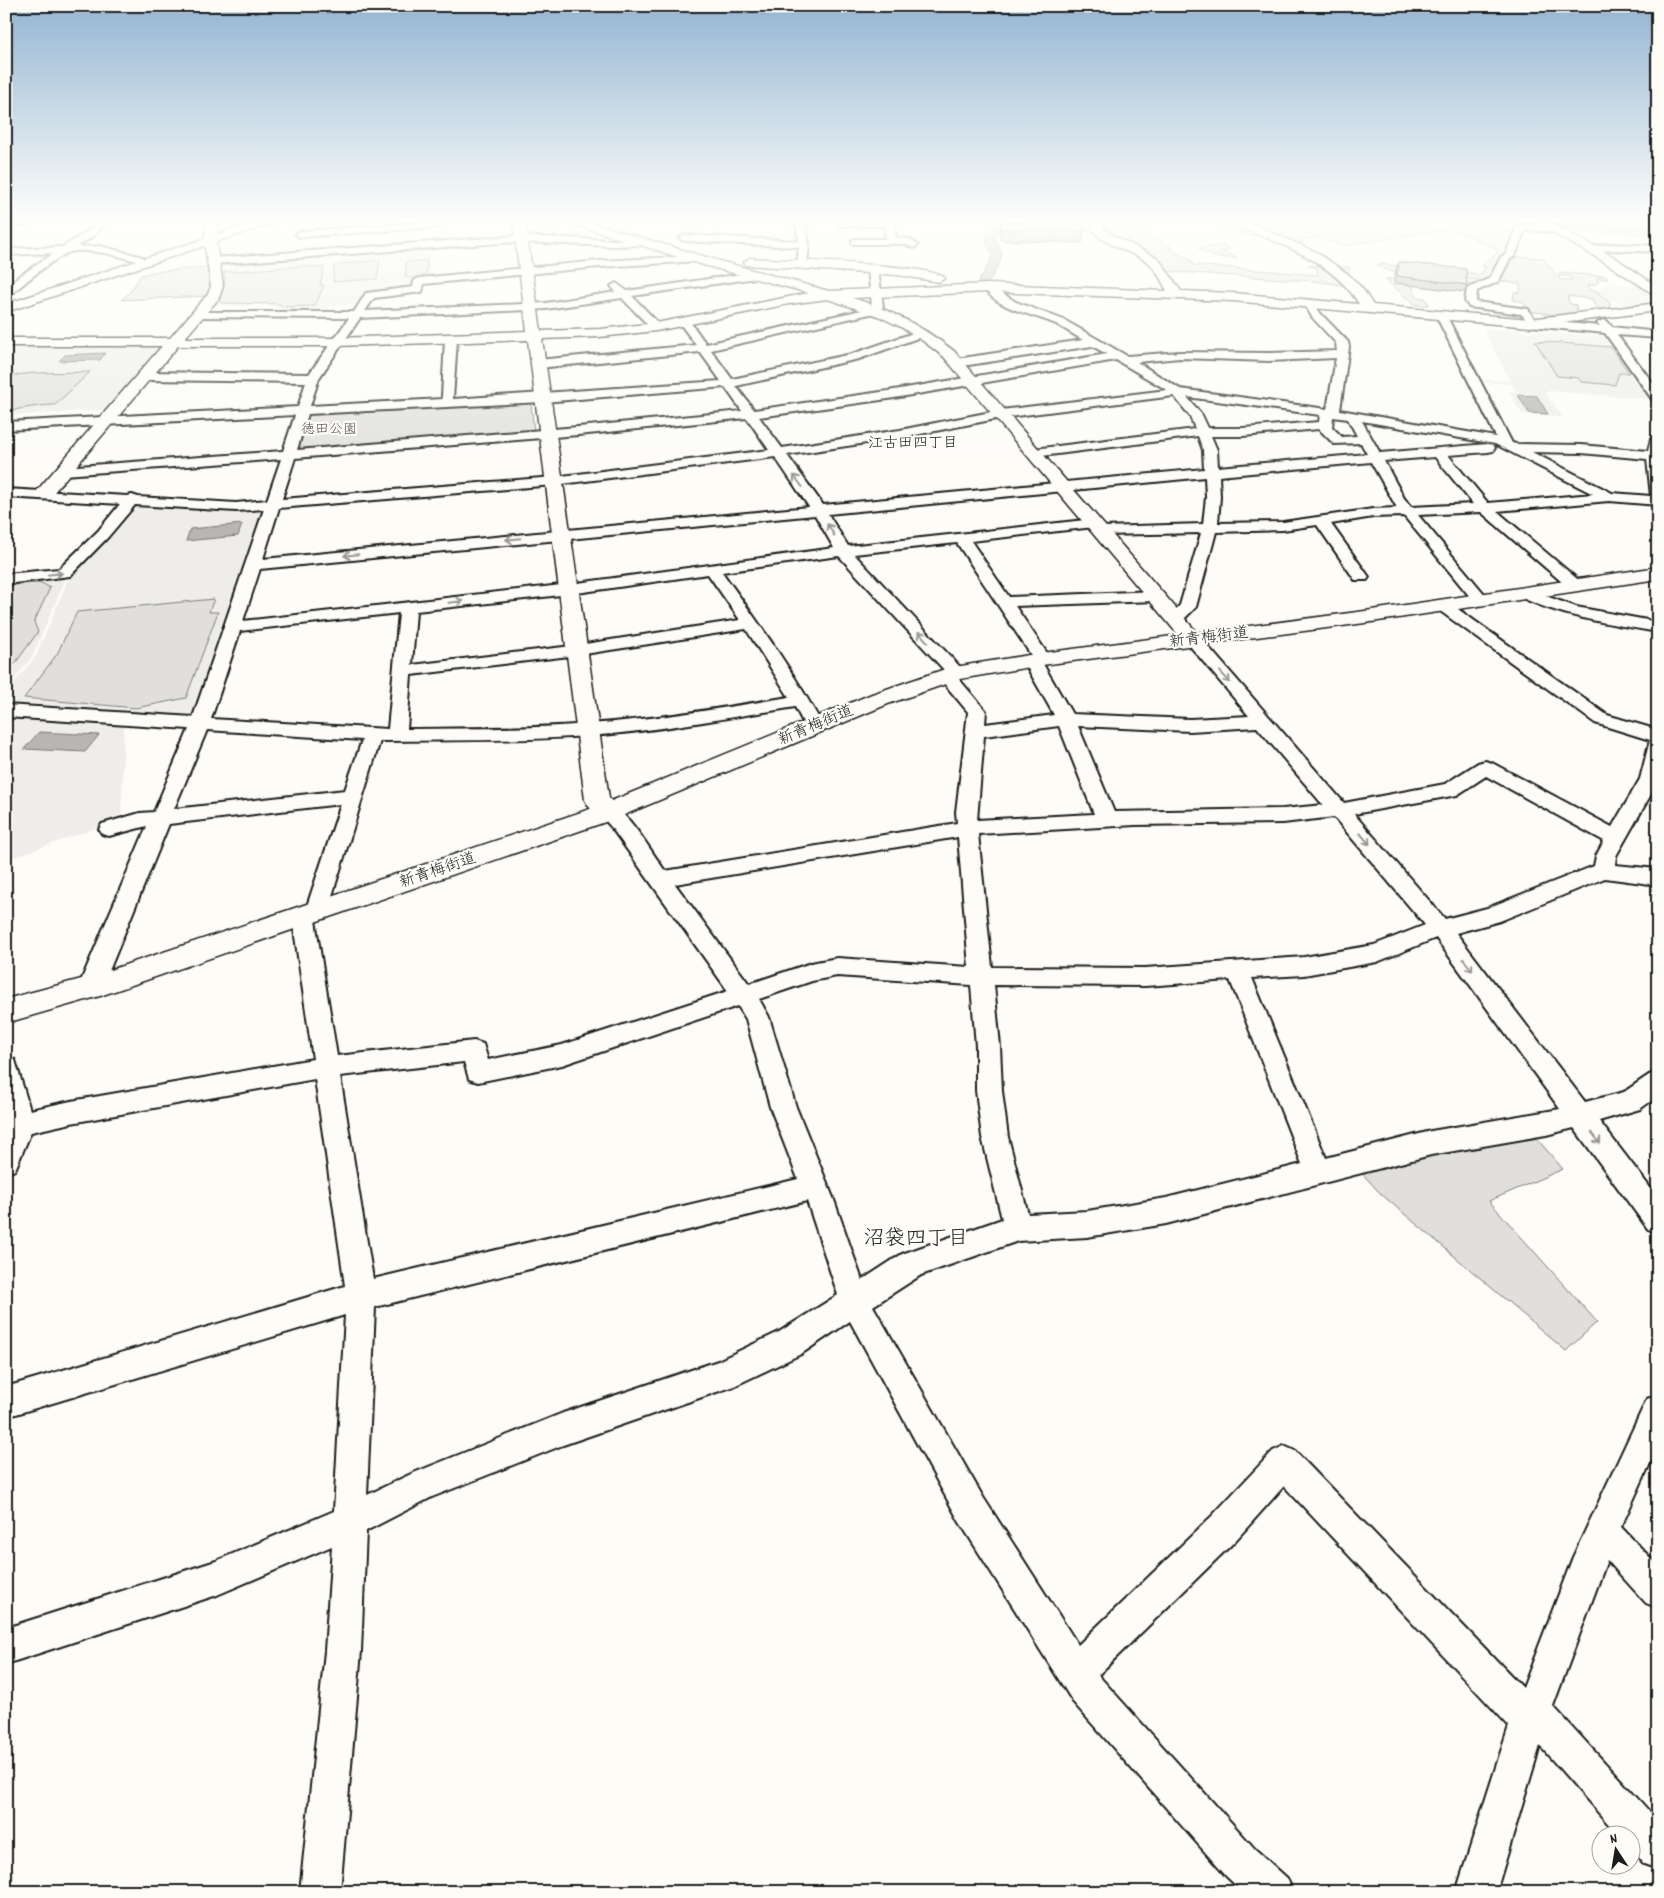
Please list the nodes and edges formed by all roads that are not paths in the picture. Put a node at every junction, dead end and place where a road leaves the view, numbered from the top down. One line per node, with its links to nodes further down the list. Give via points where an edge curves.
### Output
1 (201, 311): 15 (street)
2 (361, 311): 16 (street)
3 (453, 311): 16 (street)
4 (531, 311): 24 (street)
5 (639, 311): 20 (street)
6 (737, 311): 18 (street)
7 (868, 311): 30 (street)
8 (878, 311): 21 (street)
9 (1030, 311): 28 (street, via 1060,322)
10 (1313, 311): 31 (street, via 1342,342)
11 (1395, 311): 17 (street)
12 (1520, 311): 19 (street, via 1530,318)
13 (1627, 311): 14 (street)
14 (1597, 314): 19 (street); 22 (street)
15 (198, 315): 16 (street); 29 (street)
16 (358, 315): 27 (street)
17 (1441, 315): 19 (street); 55 (street)
18 (684, 322): 20 (street); 30 (street)
19 (1530, 323): 22 (street)
20 (656, 327): 24 (street)
21 (916, 329): 33 (street, via 940,346); 37 (street, via 855,357 806,369)
22 (1607, 330): 23 (street); 42 (street)
23 (1658, 335)
24 (535, 336): 25 (street); 34 (street)
25 (452, 339): 27 (street); 41 (street)
26 (6, 342): 29 (street)
27 (336, 342): 29 (street); 36 (street)
28 (1095, 342): 32 (street); 33 (street)
29 (172, 343): 35 (street)
30 (704, 348): 34 (street); 37 (street)
31 (1342, 354): 32 (street); 44 (street)
32 (1121, 358): 38 (street); 39 (street)
33 (956, 363): 38 (street)
34 (538, 364): 40 (street)
35 (144, 376): 36 (street); 48 (street)
36 (313, 378): 43 (street)
37 (727, 380): 40 (street, via 658,391); 45 (street)
38 (972, 381): 45 (street); 46 (street)
39 (1178, 392): 44 (street); 46 (street); 51 (street, via 1196,415)
40 (543, 395): 41 (street); 43 (street); 52 (street)
41 (448, 397): 43 (street)
42 (1658, 399)
43 (304, 407): 48 (street); 59 (street)
44 (1330, 412): 47 (street); 50 (street)
45 (750, 414): 52 (street); 57 (street)
46 (1001, 414): 57 (street); 58 (street)
47 (1352, 416): 53 (street); 55 (street, via 1498,442)
48 (109, 417): 49 (street); 62 (street)
49 (9, 424)
50 (1325, 425): 51 (street); 53 (street, via 1324,428 1339,441)
51 (1202, 432): 58 (street); 63 (street, via 1210,450)
52 (548, 434): 59 (street); 64 (street)
53 (1364, 439): 61 (street)
54 (1658, 439): 60 (street)
55 (1509, 447): 56 (street); 60 (street, via 1580,448); 68 (street)
56 (1438, 452): 61 (street); 73 (street)
57 (777, 453): 64 (street); 74 (street, one-way to 57)
58 (1034, 453): 65 (street)
59 (288, 454): 62 (street); 72 (street)
60 (1654, 456): 69 (street)
61 (1374, 458): 63 (street); 75 (street)
62 (64, 471): 67 (street)
63 (1212, 472): 65 (street); 78 (street)
64 (554, 481): 72 (street); 79 (street)
65 (1062, 486): 74 (street); 77 (street)
66 (6, 493): 67 (street)
67 (43, 494): 70 (street)
68 (1609, 496): 71 (street); 73 (street)
69 (1658, 497)
70 (132, 499): 72 (street, via 236,507); 86 (street, one-way to 70, via 64,573)
71 (1658, 501)
72 (273, 504): 82 (street)
73 (1484, 508): 75 (street); 87 (street)
74 (819, 510): 79 (street); 81 (street, one-way to 74)
75 (1406, 512): 76 (street, via 1373,513); 91 (street)
76 (1322, 522): 78 (street); 85 (street)
77 (1097, 527): 78 (street); 80 (street); 90 (street)
78 (1210, 528): 95 (street, via 1188,607)
79 (561, 534): 82 (street, one-way to 82); 88 (street)
80 (961, 538): 81 (street); 92 (street)
81 (843, 551): 83 (street); 103 (street, one-way to 81)
82 (254, 564): 97 (street)
83 (712, 569): 88 (street); 96 (street)
84 (1658, 574): 87 (street, 新青梅街道)
85 (1361, 577)
86 (6, 579)
87 (1576, 586): 89 (street, 新青梅街道)
88 (570, 589): 94 (street, one-way to 88); 100 (street)
89 (1524, 593): 91 (street, 新青梅街道); 98 (street, via 1561,608)
90 (1156, 596): 92 (street); 95 (street)
91 (1481, 600): 93 (street, 新青梅街道)
92 (1006, 602): 101 (street)
93 (1442, 606): 99 (street, 新青梅街道); 114 (street, via 1601,719)
94 (408, 607): 97 (street); 102 (street)
95 (1175, 619): 99 (street)
96 (751, 623): 100 (street); 104 (street)
97 (233, 627): 108 (street)
98 (1658, 627)
99 (1193, 640): 101 (street, 新青梅街道); 107 (street, one-way to 107)
100 (578, 649): 102 (street); 110 (street)
101 (1037, 659): 103 (street, 新青梅街道); 106 (street)
102 (403, 671): 113 (street)
103 (952, 674): 109 (street, 新青梅街道); 111 (street, via 977,711)
104 (801, 701): 109 (street); 110 (street, via 668,722)
105 (6, 711): 108 (street)
106 (1066, 720): 107 (street, via 1206,725 1236,725); 111 (street); 120 (street)
107 (1263, 720): 117 (street)
108 (200, 724): 112 (street); 119 (street)
109 (814, 726): 118 (street, 新青梅街道)
110 (589, 730): 113 (street); 118 (street, via 597,800)
111 (976, 730): 121 (street)
112 (373, 735): 113 (street); 116 (street)
113 (396, 735)
114 (1658, 736)
115 (1658, 741): 123 (street, via 1650,779)
116 (353, 796): 119 (street); 129 (street)
117 (1340, 810): 120 (street, via 1283,816); 123 (street, via 1450,790 1485,766); 130 (street, one-way to 130)
118 (608, 812): 127 (street); 129 (street, 新青梅街道)
119 (162, 817): 122 (street); 133 (street)
120 (1107, 820): 121 (street)
121 (966, 828): 127 (street); 132 (street)
122 (109, 830)
123 (1617, 839): 124 (street, via 1606,856)
124 (1604, 870): 125 (street); 130 (street, via 1492,915)
125 (1634, 875): 126 (street); 128 (street)
126 (1658, 877)
127 (660, 878): 134 (street)
128 (1658, 895)
129 (309, 914): 133 (street, 新青梅街道); 137 (street)
130 (1441, 929): 131 (street, via 1377,953 1304,966); 139 (street, one-way to 139)
131 (1238, 972): 132 (street, via 1135,977); 142 (street)
132 (980, 975): 134 (street, via 837,967); 145 (street, via 994,1137)
133 (90, 988): 135 (street, 新青梅街道)
134 (744, 994): 137 (street, via 562,1055 478,1072 474,1051); 143 (street, via 757,1017 783,1107)
135 (6, 1011)
136 (6, 1067): 140 (street)
137 (326, 1067): 140 (street, via 72,1112); 146 (street)
138 (1658, 1082): 139 (street, via 1631,1101)
139 (1579, 1114): 142 (street, via 1546,1124 1431,1143); 144 (street, one-way to 144)
140 (13, 1126): 141 (street)
141 (6, 1162)
142 (1319, 1172): 145 (street, via 1166,1211 1087,1224)
143 (815, 1187): 146 (street); 147 (street)
144 (1658, 1220)
145 (1018, 1228): 147 (street, via 912,1264)
146 (361, 1296): 148 (street); 150 (street)
147 (854, 1300): 150 (street, via 790,1343 723,1376 563,1429 422,1486); 154 (street, via 971,1509)
148 (6, 1402)
149 (1658, 1410): 151 (street)
150 (348, 1522): 153 (street, via 217,1578); 157 (street, via 343,1651)
151 (1602, 1530): 152 (street); 155 (street, via 1584,1569)
152 (1658, 1591)
153 (6, 1646)
154 (1075, 1673): 155 (street, via 1223,1529 1284,1462); 158 (street, via 1241,1864)
155 (1532, 1717): 156 (street); 159 (street)
156 (1658, 1850)
157 (320, 1892)
158 (1273, 1892)
159 (1476, 1892)

